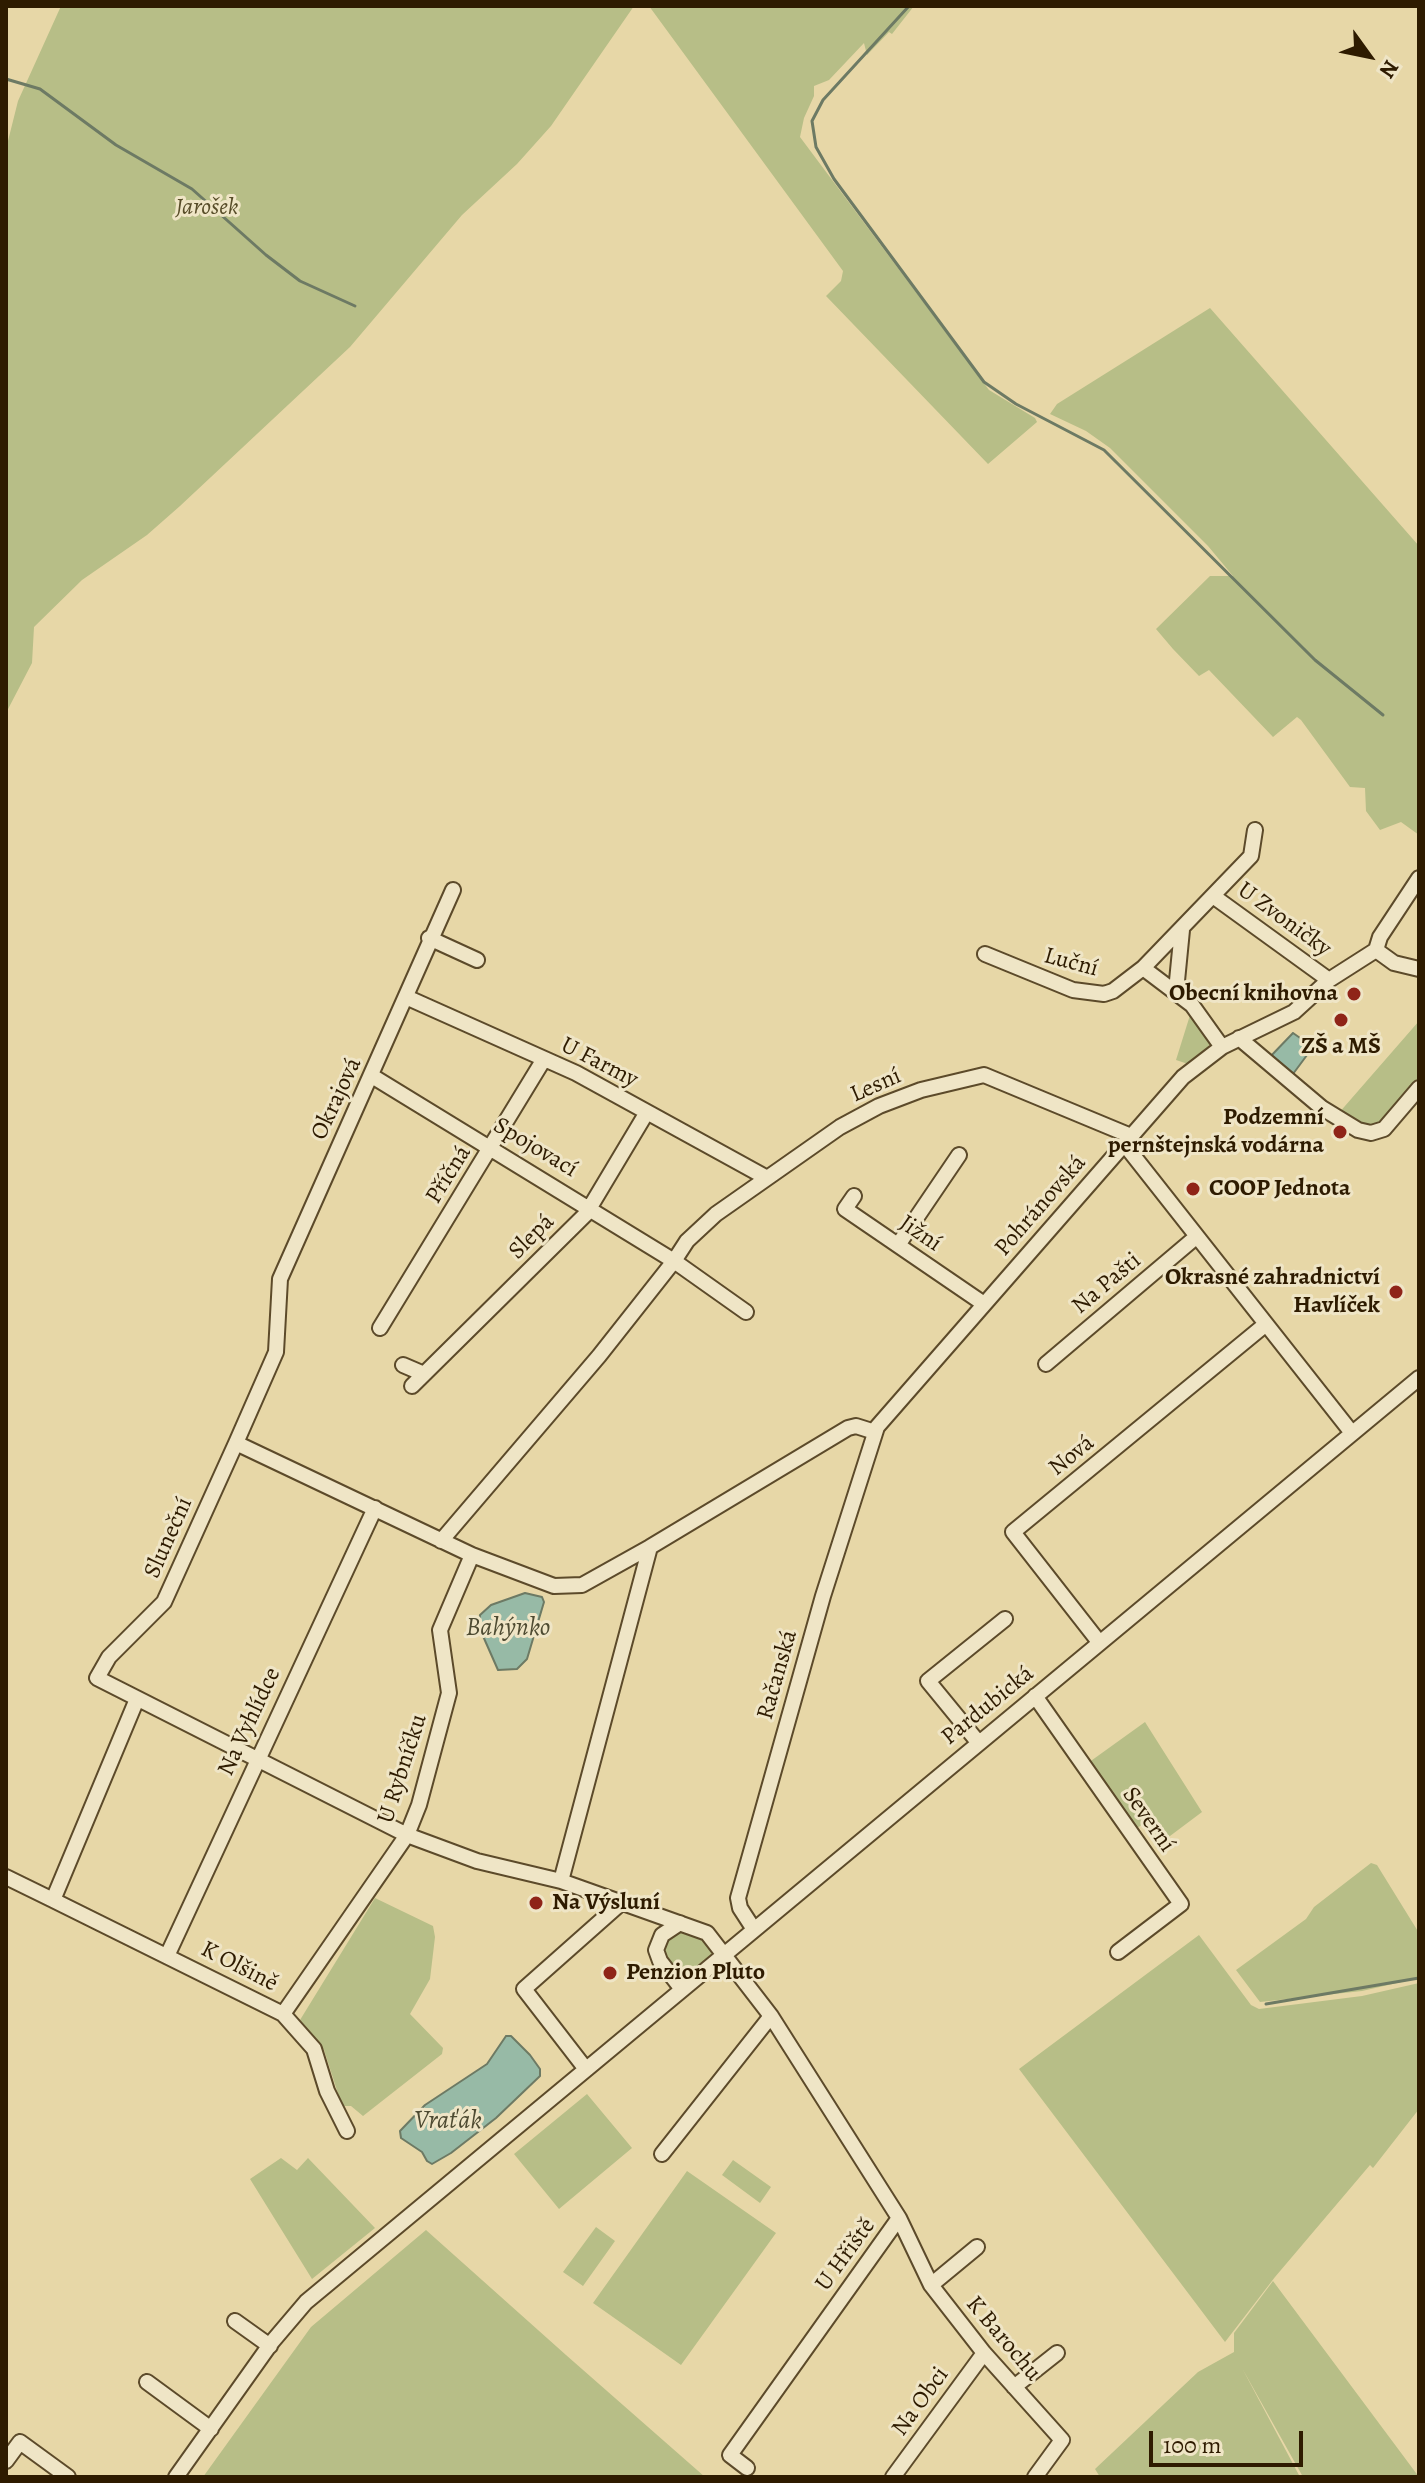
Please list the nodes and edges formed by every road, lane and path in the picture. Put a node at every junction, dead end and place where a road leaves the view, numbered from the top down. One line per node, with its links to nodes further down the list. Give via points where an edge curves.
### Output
1 (1255, 830): 4 (street, U Zvoničky, via 1251,856)
2 (1419, 878): 7 (street)
3 (453, 890): 6 (street, Okrajová)
4 (1213, 896): 5 (street, U Zvoničky); 12 (street, U Zvoničky)
5 (1182, 930): 10 (street, U Zvoničky); 13 (street)
6 (429, 938): 9 (street); 14 (street, Okrajová)
7 (1376, 950): 11 (street, via 1394,963); 12 (street, Pohránovská)
8 (985, 954): 10 (street, Luční, via 1073,990 1104,994)
9 (477, 960)
10 (1143, 968): 13 (street)
11 (1419, 969)
12 (1329, 980): 15 (street, Pohránovská, via 1286,1018)
13 (1176, 991): 16 (street, via 1200,1013)
14 (406, 997): 17 (street, U Farmy); 18 (street, Okrajová)
15 (1239, 1038): 16 (street, Pohránovská); 19 (street, via 1311,1100 1358,1130 1384,1129)
16 (1222, 1047): 21 (street, Pohránovská, via 1183,1077)
17 (544, 1059): 20 (street, U Farmy); 22 (street, Příčná)
18 (372, 1076): 22 (street, Spojovací); 43 (street, Okrajová, via 280,1279 276,1352)
19 (1419, 1088)
20 (647, 1112): 24 (street, U Farmy); 26 (street, Slepá)
21 (1128, 1141): 24 (street, Lesní, via 984,1075 879,1106); 27 (street); 30 (street, Pohránovská)
22 (491, 1147): 26 (street, Spojovací); 32 (street, Příčná)
23 (959, 1155): 28 (street)
24 (767, 1178): 29 (street, Lesní, via 716,1214)
25 (854, 1196): 28 (street, Jižní, via 845,1209)
26 (590, 1207): 29 (street, Spojovací); 38 (street, Slepá)
27 (1196, 1237): 34 (street); 36 (street, Na Pašti)
28 (898, 1245): 30 (street, Jižní)
29 (674, 1261): 33 (street); 45 (street, Lesní)
30 (984, 1304): 41 (street, Pohránovská)
31 (376, 1305): 32 (street)
32 (390, 1312): 35 (street, Příčná)
33 (746, 1312)
34 (1266, 1324): 42 (street); 49 (street, Nová, via 1013,1532)
35 (380, 1328)
36 (1046, 1364)
37 (403, 1365): 38 (street)
38 (424, 1374): 40 (street, Slepá)
39 (1419, 1378): 42 (street, Pardubická)
40 (412, 1386)
41 (875, 1432): 46 (street, via 848,1428); 60 (street, Račanská, via 827,1581 738,1898)
42 (1352, 1433): 49 (street, Pardubická)
43 (236, 1443): 44 (street); 51 (street, Sluneční, via 164,1602 109,1657 97,1678)
44 (375, 1508): 45 (street); 53 (street, Na Vyhlídce)
45 (441, 1541): 47 (street)
46 (650, 1547): 47 (street, via 574,1588 554,1586); 56 (street)
47 (472, 1555): 54 (street, U Rybníčku, via 440,1630 449,1693)
48 (1005, 1619): 52 (street, via 928,1681)
49 (1099, 1642): 50 (street, Pardubická)
50 (1035, 1696): 52 (street, Pardubická); 62 (street, Severní, via 1181,1904)
51 (137, 1699): 53 (street); 57 (street)
52 (978, 1742): 60 (street, Pardubická)
53 (255, 1760): 54 (street); 63 (street, Na Vyhlídce)
54 (407, 1835): 56 (street, via 477,1861); 65 (street, U Rybníčku)
55 (6, 1877): 57 (street)
56 (561, 1881): 58 (street)
57 (53, 1900): 63 (street, K Olšině)
58 (621, 1903): 59 (street); 67 (street, via 524,1989)
59 (680, 1923): 61 (street, via 704,1931); 64 (street, via 662,1935 656,1950)
60 (753, 1928): 61 (street, Pardubická)
61 (723, 1952): 64 (street, Pardubická); 66 (street, U Hřiště)
62 (1118, 1952)
63 (167, 1956): 65 (street, K Olšině)
64 (681, 1988): 67 (street, Pardubická)
65 (283, 2014): 68 (street, K Olšině, via 314,2049)
66 (771, 2016): 69 (street); 70 (street, U Hřiště)
67 (585, 2068): 74 (street, Pardubická, via 306,2302)
68 (347, 2131)
69 (662, 2154)
70 (899, 2218): 72 (street, K Barochu); 81 (street, U Hřiště, via 730,2455)
71 (977, 2247): 72 (street)
72 (931, 2285): 75 (street, K Barochu)
73 (235, 2321): 74 (street)
74 (270, 2346): 79 (street, Pardubická)
75 (984, 2353): 78 (street, K Barochu); 84 (street, Na Obci)
76 (1057, 2353): 78 (street)
77 (147, 2382): 79 (street)
78 (1014, 2387): 85 (street, K Barochu, via 1062,2440)
79 (211, 2429): 83 (street, Pardubická)
80 (6, 2461): 82 (street, via 20,2442)
81 (747, 2468)
82 (68, 2477)
83 (176, 2477)
84 (893, 2477)
85 (1035, 2477)

